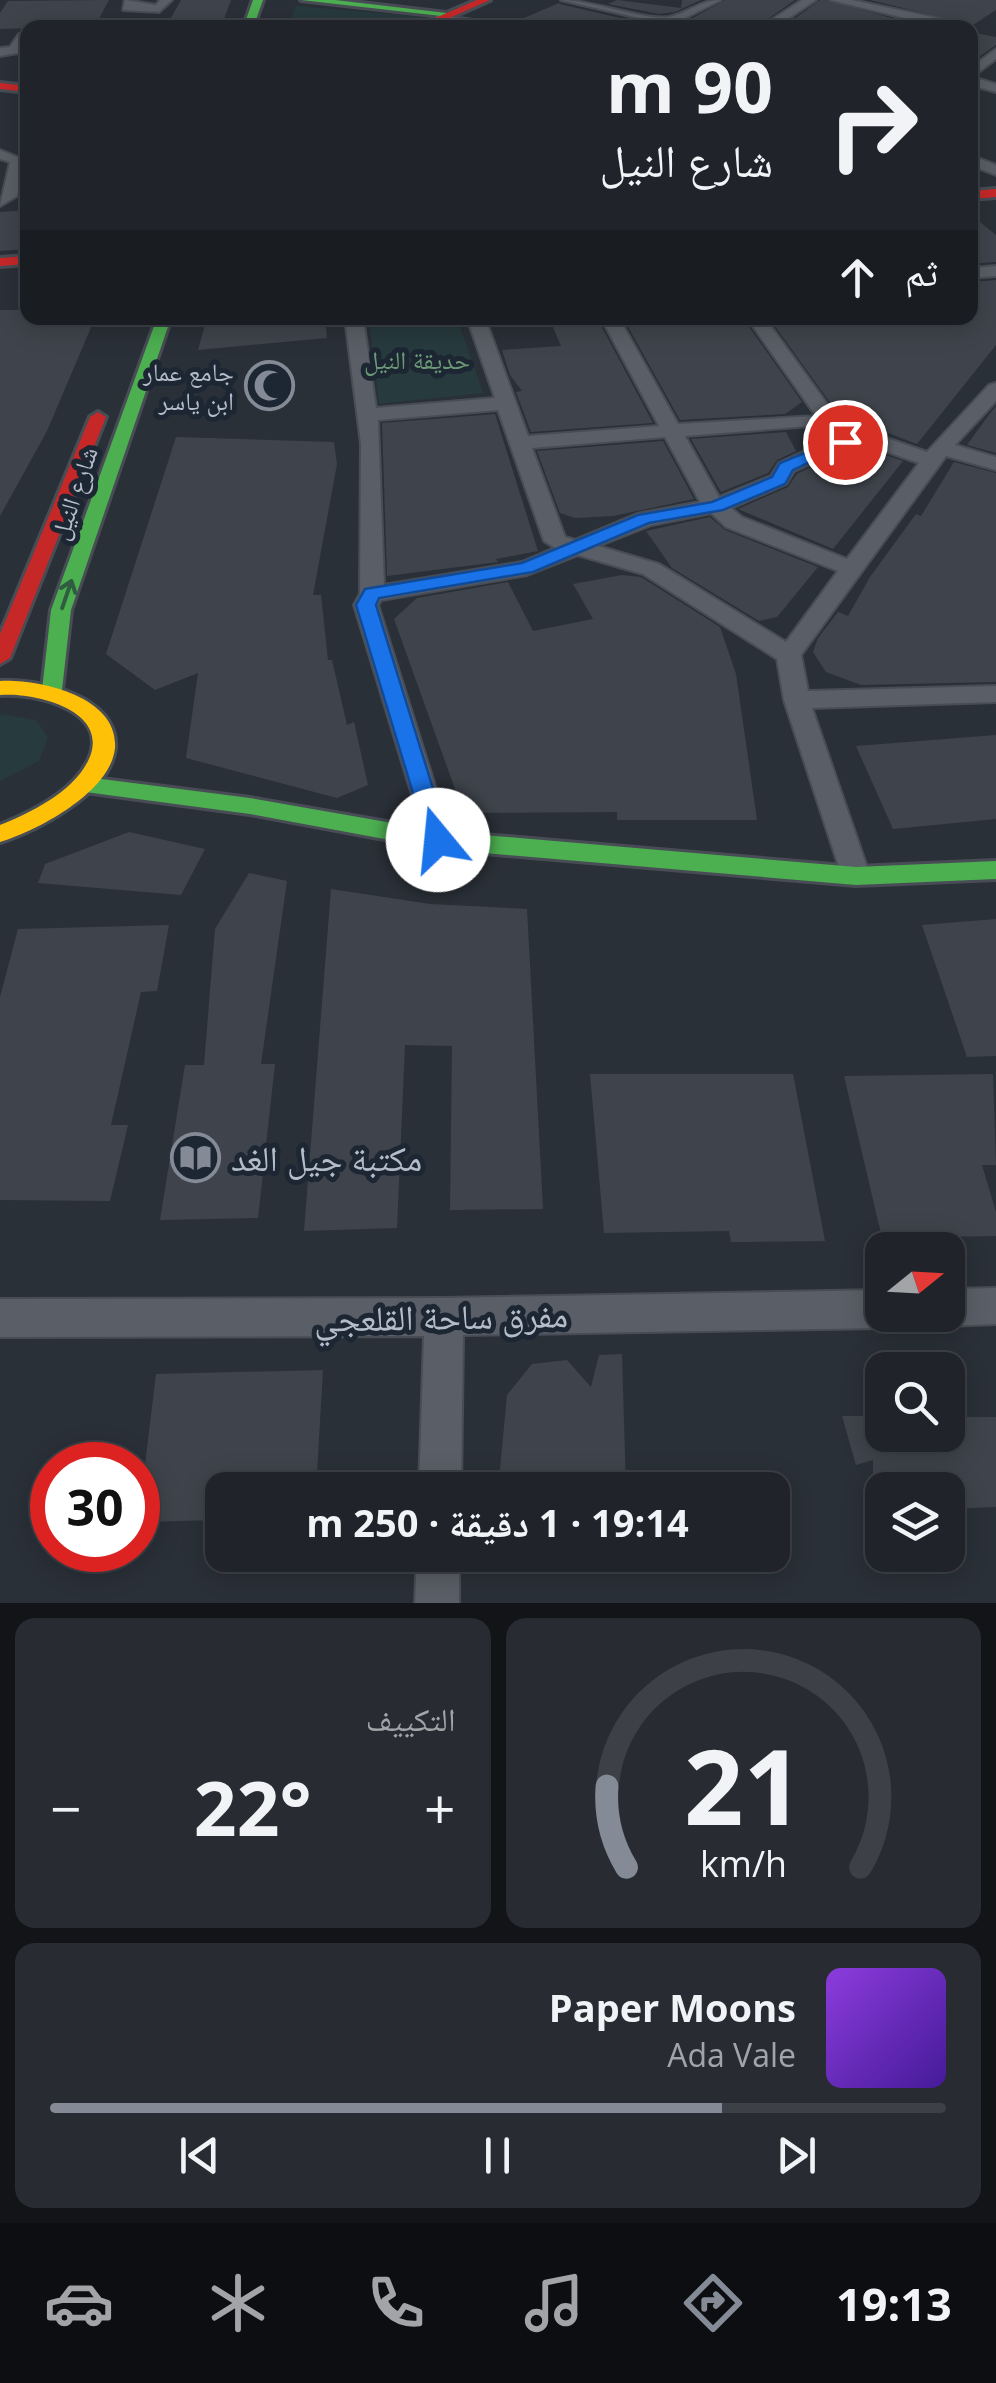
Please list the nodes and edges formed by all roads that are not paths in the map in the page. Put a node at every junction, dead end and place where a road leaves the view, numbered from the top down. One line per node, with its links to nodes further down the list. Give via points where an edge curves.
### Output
1 (131, 0): 2 (street, via 127,8 134,10 159,9)
2 (166, 0)
3 (275, 0): 15 (main road)
4 (306, 0): 16 (main road)
5 (353, 0): 6 (main road)
6 (485, 0): 17 (main road)
7 (516, 0): 18 (main road)
8 (567, 0): 14 (street)
9 (650, 0): 14 (street)
10 (715, 0): 21 (street)
11 (836, 0): 23 (street)
12 (782, 4): 13 (street)
13 (805, 4): 22 (street)
14 (626, 12): 19 (street); 20 (street)
15 (256, 20)
16 (431, 20)
17 (447, 20)
18 (450, 20)
19 (610, 20)
20 (665, 20)
21 (672, 20)
22 (782, 20)
23 (930, 20)
24 (0, 154): 25 (street, via 18,156 9,196)
25 (0, 201)
26 (162, 325): 48 (main road, شارع النيل, one-way to 26, via 61,610)
27 (355, 325): 34 (street)
28 (478, 325): 33 (street)
29 (614, 325): 36 (street)
30 (761, 325): 35 (street)
31 (996, 388): 39 (street)
32 (108, 391): 46 (main road, شارع النيل)
33 (506, 403): 34 (street); 38 (street)
34 (367, 415): 44 (street)
35 (833, 426): 36 (street, via 809,420); 37 (street)
36 (673, 431): 38 (street); 41 (street)
37 (858, 435): 39 (street); 41 (street)
38 (520, 443): 42 (street, via 556,540)
39 (936, 454): 40 (street); 43 (street)
40 (996, 464)
41 (716, 506): 42 (street, via 645,519); 43 (street, via 734,522)
42 (577, 547): 44 (street, via 526,568); 45 (street, via 651,569)
43 (852, 569): 45 (street)
44 (372, 594): 53 (street, via 366,605)
45 (789, 655): 50 (street)
46 (0, 658)
47 (0, 688): 48 (main road)
48 (52, 690): 51 (main road, via 86,708 101,731 101,758)
49 (996, 694): 50 (street)
50 (797, 700): 56 (street)
51 (86, 785): 52 (main road, via 66,805); 53 (main road)
52 (11, 831): 54 (main road)
53 (438, 840): 56 (main road)
54 (0, 860)
55 (996, 870): 56 (main road)
56 (856, 876)
57 (996, 1306): 58 (street)
58 (965, 1307)
59 (865, 1308): 60 (street, مفرق ساحة القلعجي)
60 (444, 1317): 61 (street, مفرق ساحة القلعجي); 62 (street)
61 (0, 1318)
62 (440, 1472)
63 (438, 1572): 64 (street)
64 (437, 1603)

